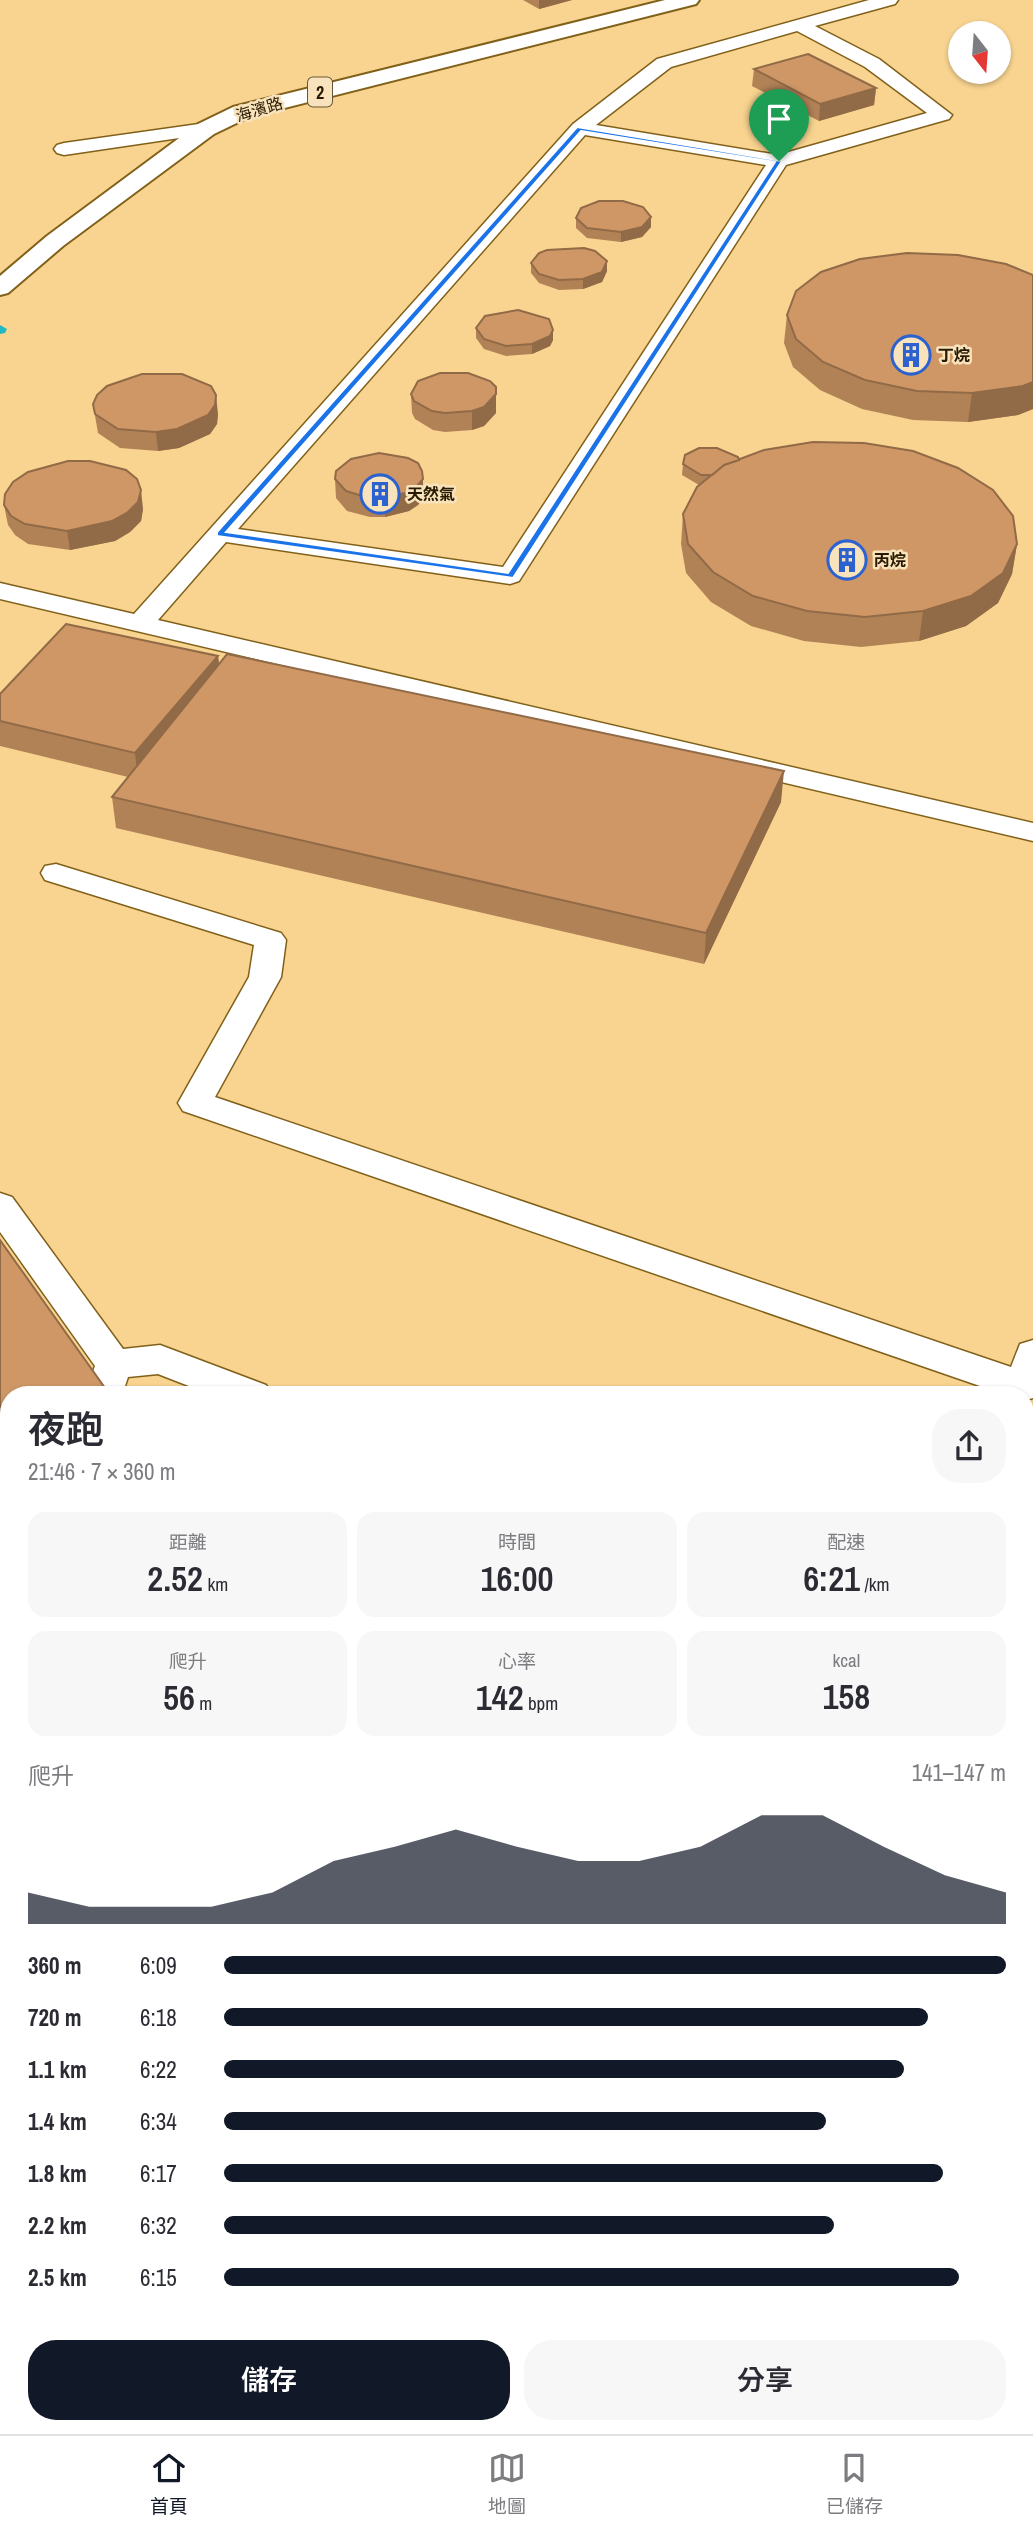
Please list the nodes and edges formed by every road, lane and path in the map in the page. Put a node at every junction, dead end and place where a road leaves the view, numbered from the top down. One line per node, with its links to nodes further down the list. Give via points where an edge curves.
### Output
1 (689, 0): 4 (main road, 海濱路 / 2, via 241,112)
2 (889, 0): 3 (lane)
3 (798, 26): 5 (lane, via 664,63); 7 (lane, via 872,63 942,115)
4 (206, 128): 6 (lane); 8 (main road, 海濱路 / 2)
5 (580, 128): 7 (lane); 9 (lane)
6 (64, 149)
7 (779, 161): 9 (lane, via 510,576)
8 (0, 288)
9 (220, 534): 11 (lane)
10 (0, 590): 11 (lane)
11 (141, 624): 12 (lane)
12 (1033, 832)
13 (56, 873): 16 (lane, via 271,940 265,977 195,1103)
14 (0, 1206): 15 (lane)
15 (113, 1380): 17 (lane, via 160,1359)
16 (1031, 1383)
17 (230, 1386)

